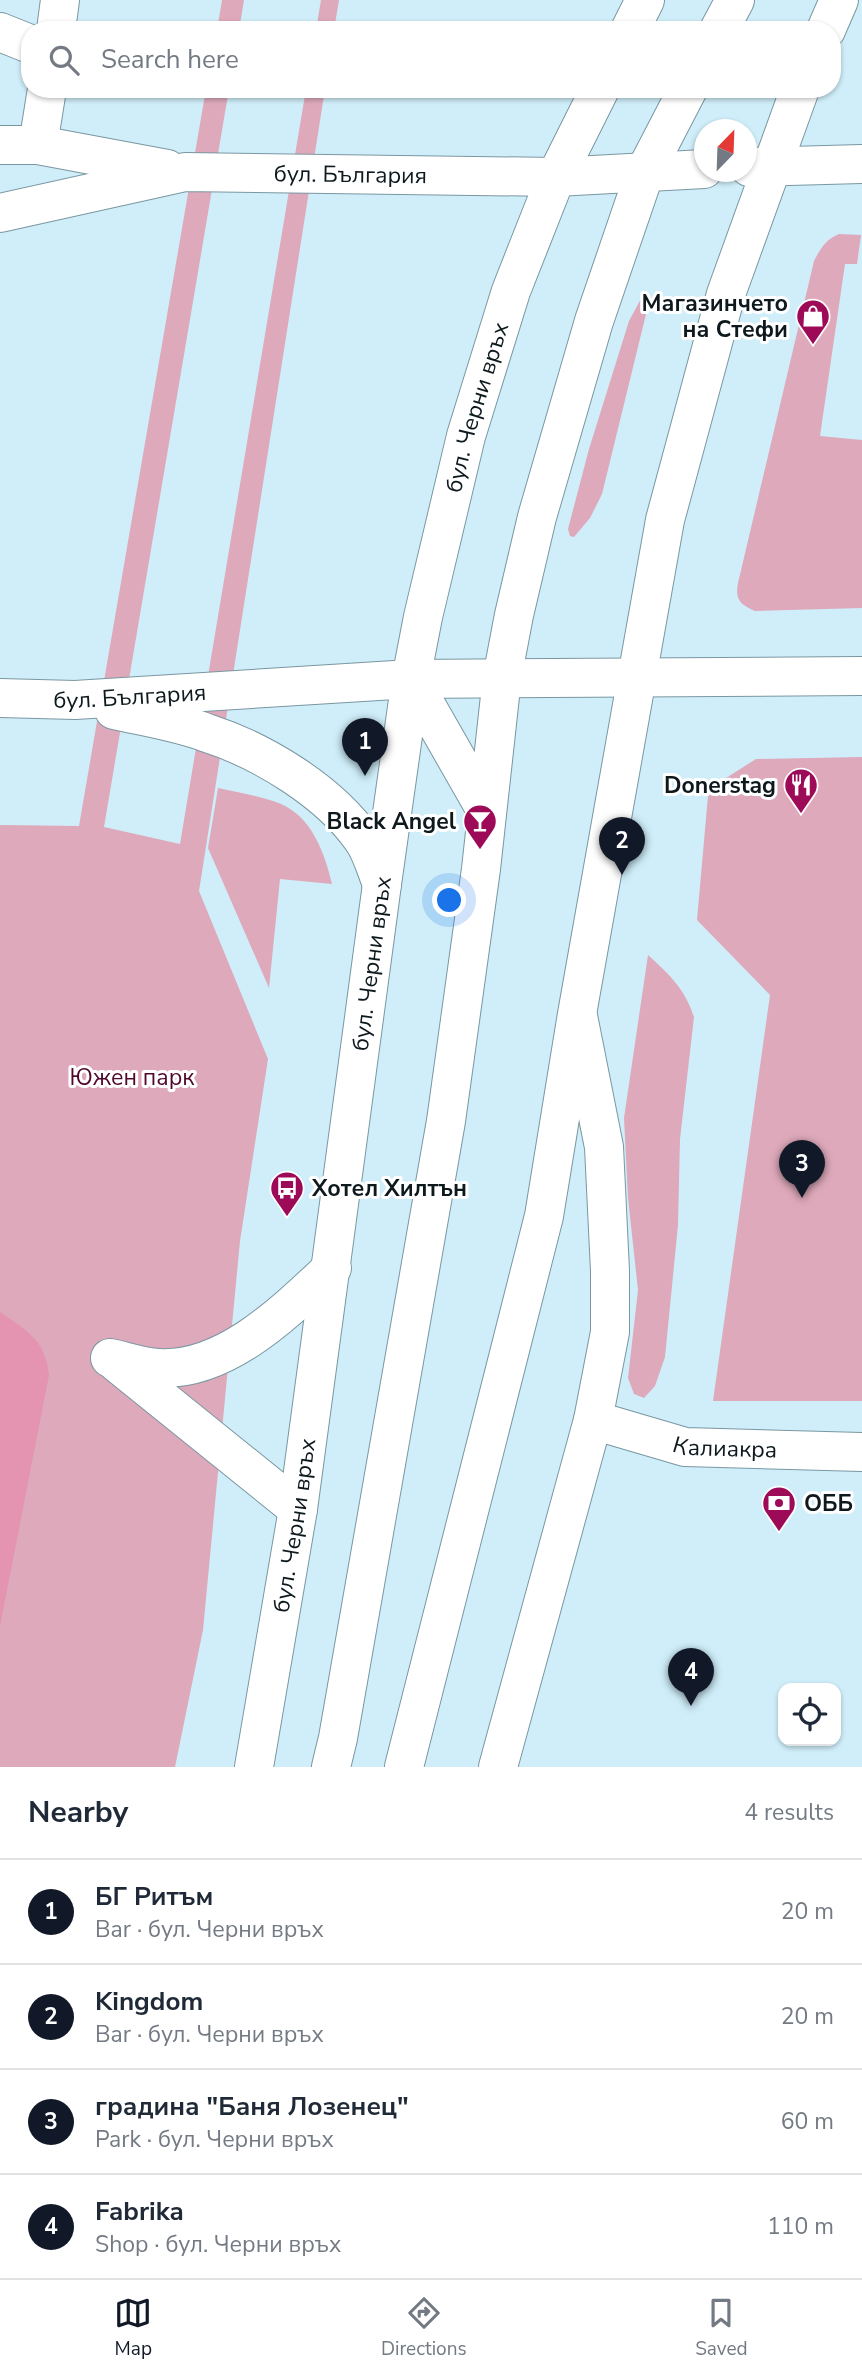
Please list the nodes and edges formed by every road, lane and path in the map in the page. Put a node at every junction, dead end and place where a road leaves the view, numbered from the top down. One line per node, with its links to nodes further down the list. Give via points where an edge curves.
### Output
1 (60, 0): 5 (main road)
2 (645, 0): 6 (main road)
3 (735, 0): 7 (main road)
4 (839, 0): 8 (main road)
5 (57, 21)
6 (634, 21)
7 (724, 21)
8 (830, 21)
9 (0, 32): 10 (main road)
10 (21, 40)
11 (46, 98): 16 (main road)
12 (596, 98): 22 (main road, бул. Черни връх)
13 (683, 98): 21 (main road)
14 (795, 98): 18 (main road)
15 (0, 145): 16 (main road)
16 (38, 145): 20 (main road)
17 (862, 164): 18 (main road)
18 (759, 166): 27 (main road, via 666,520)
19 (694, 170): 21 (main road, бул. България)
20 (185, 172): 22 (main road, бул. България); 23 (main road, бул. България)
21 (645, 172): 22 (main road, бул. България); 25 (main road, via 594,321 537,517)
22 (556, 177): 26 (main road, бул. Черни връх, via 511,291 466,436)
23 (0, 213)
24 (862, 676): 27 (main road, бул. България)
25 (502, 678): 26 (main road, бул. България); 27 (main road, бул. България); 30 (main road)
26 (411, 679): 29 (main road, бул. България); 30 (main road); 31 (main road, бул. Черни връх)
27 (638, 679): 32 (main road)
28 (0, 698): 29 (main road, бул. България)
29 (75, 700): 31 (main road, via 208,733 278,766 342,813 365,843)
30 (487, 812): 38 (main road, via 446,1121)
31 (382, 884): 33 (main road, бул. Черни връх)
32 (577, 1014): 34 (main road, via 604,1147 610,1271 610,1332); 39 (main road, via 544,1216)
33 (332, 1268): 36 (main road, бул. Черни връх); 36 (main road, via 254,1335 202,1363 158,1368 110,1358)
34 (593, 1420): 35 (main road, Калиакра, via 685,1447); 40 (main road)
35 (862, 1452)
36 (298, 1509): 37 (main road, бул. Черни връх)
37 (254, 1767)
38 (331, 1767)
39 (404, 1767)
40 (498, 1767)

